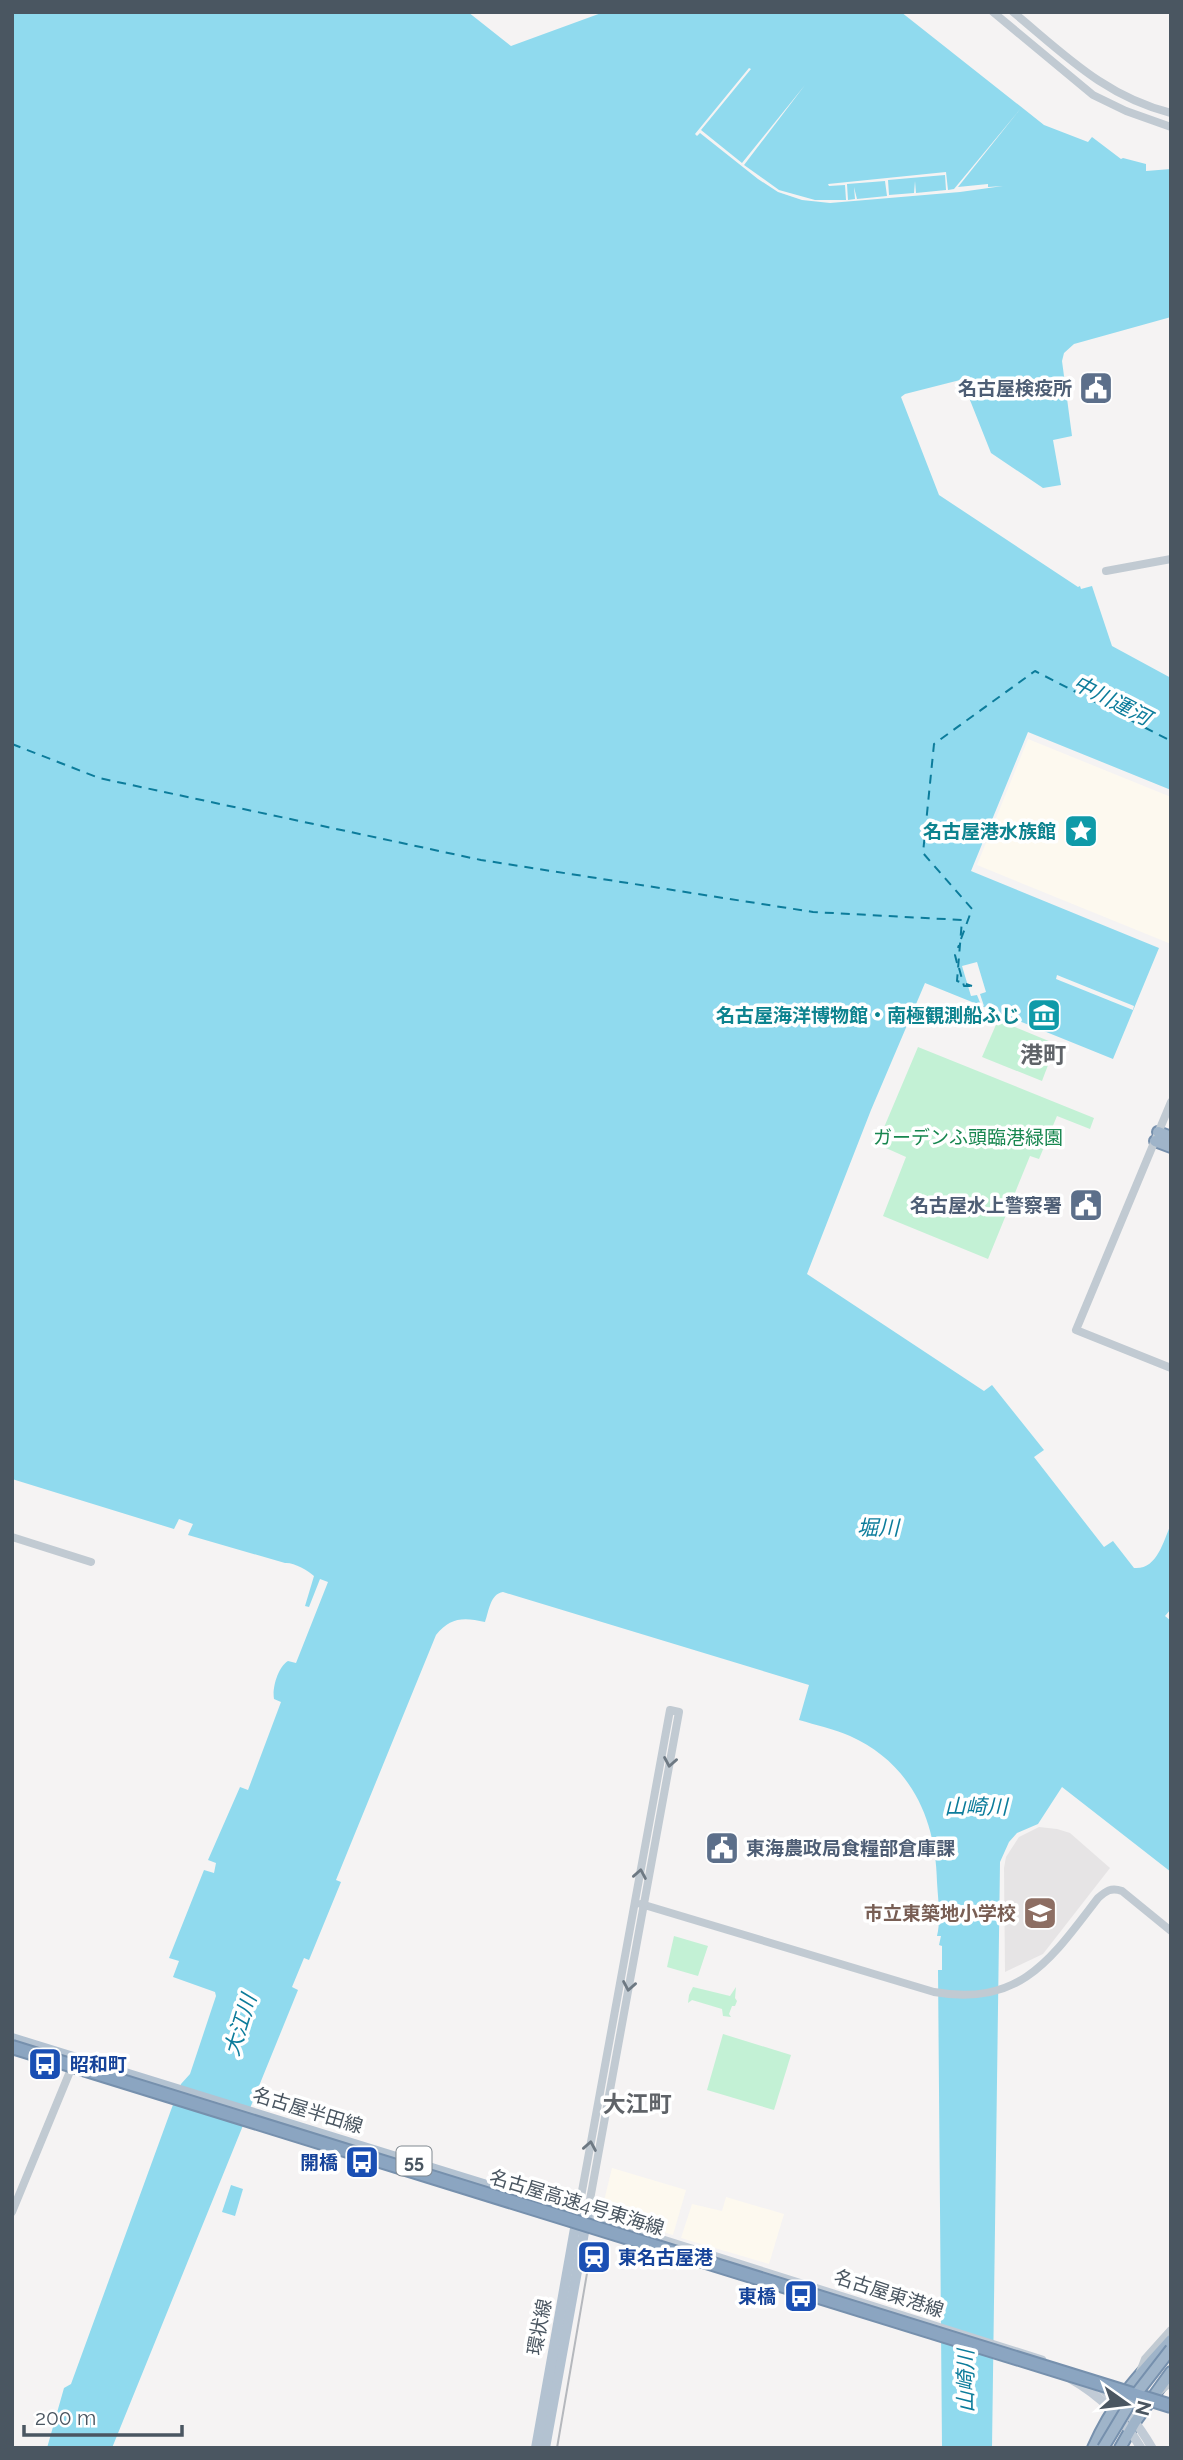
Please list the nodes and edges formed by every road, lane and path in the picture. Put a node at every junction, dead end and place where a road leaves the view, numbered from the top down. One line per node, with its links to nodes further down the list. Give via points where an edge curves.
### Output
1 (993, 12): 4 (street, via 1093,95)
2 (1013, 12): 3 (street, via 1098,83 1130,100)
3 (1171, 113)
4 (1171, 127)
5 (1171, 559): 6 (street)
6 (1106, 571)
7 (1171, 1102): 8 (street)
8 (1157, 1136): 9 (highway); 10 (highway); 11 (street, via 1076,1330)
9 (1171, 1137)
10 (1171, 1147)
11 (1171, 1368)
12 (12, 1537): 13 (street)
13 (91, 1562)
14 (639, 1903): 14 (street, one-way to 14, via 670,1710 679,1712); 15 (street, via 934,1992 968,1995 1003,1988 1034,1973 1106,1891 1114,1888); 20 (street)
15 (1171, 1931)
16 (12, 2039): 20 (main road, 名古屋半田線 / 55); 29 (highway, 名古屋高速4号東海線)
17 (12, 2050): 18 (main road, 名古屋半田線 / 55); 31 (highway, 名古屋高速4号東海線, bridge)
18 (71, 2069): 19 (street); 20 (main road, 名古屋半田線 / 55, bridge, via 439,2182)
19 (12, 2211)
20 (582, 2218): 30 (main road, 名古屋東港線, bridge, via 1004,2349 1050,2367); 33 (main road, 環状線); 34 (main road, 環状線)
21 (1171, 2330): 26 (street, via 1145,2359)
22 (1171, 2340): 26 (highway)
23 (1171, 2349): 36 (highway, bridge, via 1133,2398)
24 (1171, 2358): 37 (highway, via 1138,2401)
25 (1171, 2372): 28 (highway)
26 (1139, 2375): 30 (highway)
27 (1171, 2382): 28 (street)
28 (1154, 2395): 32 (highway)
29 (1171, 2398)
30 (1115, 2405): 32 (main road, 名古屋東港線); 35 (highway)
31 (1171, 2406)
32 (1133, 2426): 38 (highway); 39 (main road, 名古屋東港線); 40 (main road, 名古屋東港線)
33 (536, 2448)
34 (545, 2448)
35 (1093, 2448)
36 (1104, 2448)
37 (1111, 2448)
38 (1120, 2448)
39 (1141, 2448)
40 (1152, 2448)

